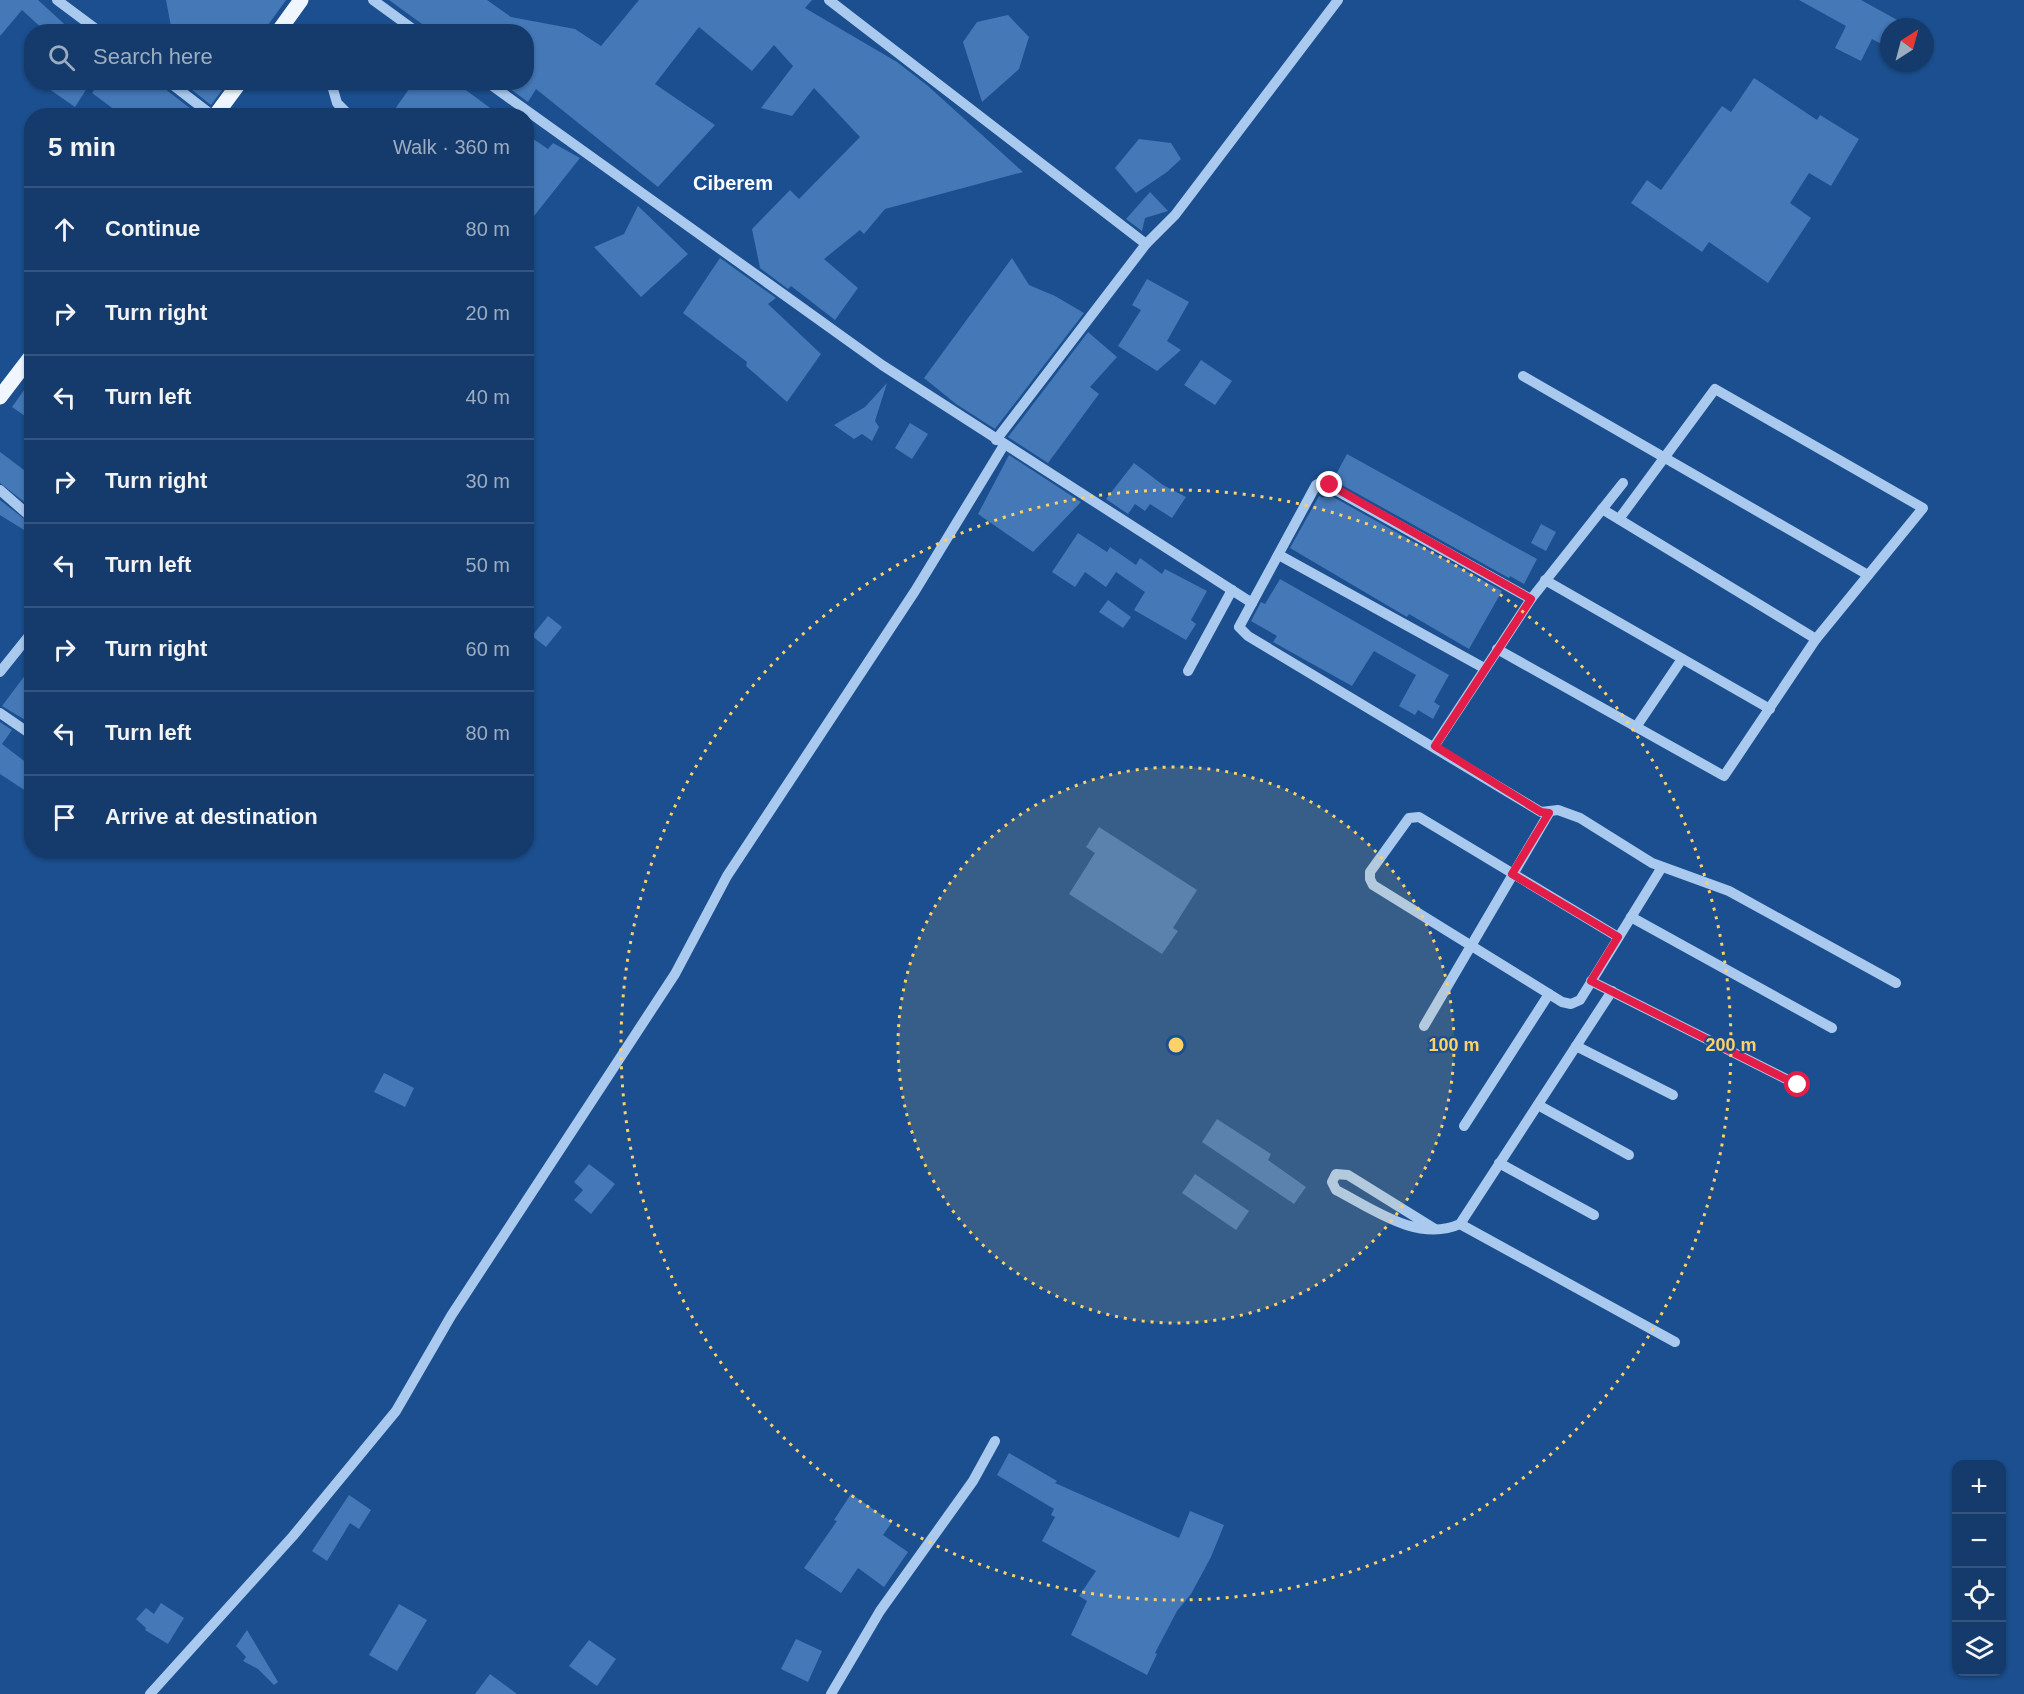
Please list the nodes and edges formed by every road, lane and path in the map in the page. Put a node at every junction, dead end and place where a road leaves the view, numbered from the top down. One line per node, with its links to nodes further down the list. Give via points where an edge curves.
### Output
1 (57, 0): 6 (street)
2 (301, 0): 7 (main road)
3 (373, 0): 8 (street)
4 (829, 0): 18 (street)
5 (1338, 0): 18 (street, via 1175,215)
6 (89, 24)
7 (284, 24)
8 (406, 24)
9 (180, 90): 13 (street)
10 (234, 90): 14 (main road)
11 (333, 90): 15 (street)
12 (498, 90): 16 (street)
13 (203, 108)
14 (220, 108)
15 (341, 108)
16 (523, 108)
17 (534, 116): 22 (street, via 760,280)
18 (1146, 244): 22 (street)
19 (24, 366): 21 (main road)
20 (1523, 376): 23 (street)
21 (0, 397)
22 (1000, 443): 32 (street); 71 (street, via 915,591 727,876 675,974 452,1316 396,1411 293,1536)
23 (1665, 457): 28 (street); 30 (street); 30 (street, via 1715,389 1923,508)
24 (1623, 483): 26 (street)
25 (0, 490): 27 (street)
26 (1602, 509): 28 (street); 31 (street)
27 (24, 511)
28 (1619, 519): 35 (street)
29 (1279, 555): 33 (street, via 1321,482); 34 (street); 39 (street)
30 (1868, 575): 35 (street)
31 (1545, 580): 33 (street); 38 (street)
32 (1232, 590): 34 (street); 40 (street)
33 (1531, 599): 37 (street)
34 (1252, 603): 46 (street, via 1239,627 1248,636)
35 (1816, 639): 42 (street)
36 (24, 642): 41 (street)
37 (1497, 649): 39 (street); 44 (street)
38 (1682, 659): 42 (street); 44 (street)
39 (1484, 668): 46 (street)
40 (1188, 671)
41 (0, 672)
42 (1770, 709): 44 (street, via 1724,776)
43 (0, 713): 45 (street)
44 (1636, 727)
45 (24, 730)
46 (1435, 746): 47 (street, via 1541,812)
47 (1549, 813): 48 (street, via 1558,810 1580,818); 49 (street)
48 (1662, 867): 50 (street); 54 (street, via 1729,891)
49 (1512, 874): 51 (street); 52 (street); 52 (street, via 1413,816 1370,872 1373,885)
50 (1631, 917): 51 (street); 58 (street)
51 (1618, 937): 53 (street)
52 (1470, 946): 56 (street); 57 (street)
53 (1591, 981): 55 (street); 56 (street, via 1580,1000 1571,1004)
54 (1896, 983)
55 (1612, 991): 59 (street); 60 (street)
56 (1549, 994): 63 (street)
57 (1424, 1026)
58 (1832, 1028)
59 (1576, 1046): 61 (street); 62 (street)
60 (1798, 1085)
61 (1673, 1095)
62 (1538, 1105): 64 (street); 65 (street)
63 (1464, 1126)
64 (1629, 1155)
65 (1499, 1163): 66 (street); 67 (street)
66 (1594, 1215)
67 (1460, 1224): 68 (street); 69 (street)
68 (1435, 1229): 68 (street, via 1404,1225 1336,1190 1332,1182 1336,1174 1348,1175)
69 (1675, 1342)
70 (995, 1440): 72 (street, via 973,1481 880,1611)
71 (150, 1694)
72 (831, 1694)

